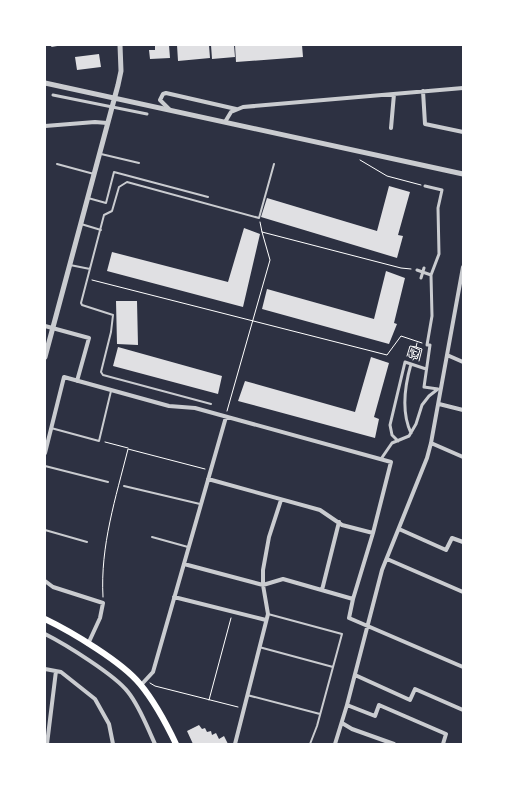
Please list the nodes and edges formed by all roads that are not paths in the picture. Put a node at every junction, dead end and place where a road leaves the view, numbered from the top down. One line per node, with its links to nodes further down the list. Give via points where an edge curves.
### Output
1 (57, 45): 3 (lane)
2 (120, 45): 9 (street, via 120,70)
3 (52, 46)
4 (45, 83): 9 (street)
5 (463, 88): 6 (street)
6 (424, 91): 7 (street); 17 (street, via 425,124)
7 (394, 94): 10 (street); 16 (street)
8 (52, 95): 12 (street)
9 (114, 98): 11 (street); 14 (street)
10 (236, 109): 11 (street, via 163,94 160,100); 13 (street)
11 (170, 110): 13 (street)
12 (147, 114)
13 (225, 122): 23 (street)
14 (107, 123): 15 (street); 18 (street)
15 (45, 126)
16 (391, 128)
17 (463, 132)
18 (99, 153): 19 (lane); 22 (street)
19 (139, 163)
20 (57, 164): 22 (lane)
21 (274, 164): 28 (lane, via 259,218 127,182 119,187 112,211 104,215)
22 (94, 174): 26 (street)
23 (463, 174)
24 (425, 186): 34 (street, via 442,190 438,208 439,254)
25 (208, 196): 26 (lane, via 114,172 106,203)
26 (87, 198): 27 (street)
27 (80, 224): 28 (lane); 29 (street)
28 (101, 230): 31 (lane)
29 (70, 264): 31 (lane); 37 (street)
30 (463, 267): 38 (street)
31 (90, 269): 45 (lane, via 81,303 113,315 103,375)
32 (417, 270): 33 (street)
33 (423, 270): 34 (street); 35 (street)
34 (431, 275): 42 (street, via 432,316)
35 (421, 278)
36 (45, 326): 37 (street)
37 (53, 328): 39 (street); 43 (street, via 89,338)
38 (447, 355): 41 (street); 46 (street)
39 (45, 357)
40 (413, 358): 42 (street); 50 (street, via 405,391); 51 (street, via 405,362 390,425 392,435)
41 (463, 362)
42 (426, 368): 50 (street, via 424,387 438,389 422,405)
43 (77, 381): 44 (street); 49 (street, via 64,377)
44 (111, 391): 48 (street); 49 (lane, via 99,441)
45 (211, 404)
46 (439, 404): 47 (street); 52 (street)
47 (463, 410)
48 (226, 416): 55 (street); 57 (street)
49 (51, 428): 53 (street)
50 (410, 433): 51 (street)
51 (398, 441): 55 (street, via 392,443)
52 (431, 443): 54 (street); 63 (street)
53 (45, 453)
54 (463, 457)
55 (381, 459): 65 (street, via 391,462)
56 (45, 466): 58 (lane)
57 (208, 479): 60 (street); 61 (street)
58 (108, 482)
59 (124, 486): 61 (lane)
60 (281, 500): 62 (street, via 320,510); 73 (street, via 269,537)
61 (201, 504): 69 (street)
62 (339, 522): 65 (street); 74 (street)
63 (399, 529): 68 (street, via 446,550 452,538); 70 (street)
64 (45, 530): 67 (lane)
65 (374, 533): 77 (street)
66 (152, 538): 69 (lane)
67 (87, 542)
68 (463, 542)
69 (188, 547): 71 (street)
70 (387, 559): 75 (street); 81 (street)
71 (184, 564): 73 (street); 76 (street)
72 (45, 582): 83 (street, via 103,603)
73 (263, 585): 74 (street, via 283,579); 78 (street)
74 (322, 590): 77 (street)
75 (463, 592)
76 (174, 597): 80 (street); 90 (street, via 153,672)
77 (353, 599): 81 (street, via 349,618)
78 (268, 614): 80 (street); 85 (lane, via 342,634)
79 (45, 619): 83 (main road)
80 (266, 620): 84 (street)
81 (368, 625): 86 (street); 89 (street)
82 (45, 634): 98 (street, via 126,689)
83 (88, 644): 90 (main road, via 118,664)
84 (259, 647): 85 (lane); 91 (street)
85 (333, 667): 94 (lane)
86 (463, 667)
87 (45, 669): 88 (street)
88 (56, 671): 96 (street); 97 (street, via 95,699 109,724)
89 (355, 675): 92 (street); 93 (street, via 410,700 415,689)
90 (141, 685): 99 (main road)
91 (247, 695): 94 (lane); 100 (street)
92 (347, 705): 95 (street); 104 (street, via 375,716 379,705 446,734)
93 (463, 710)
94 (320, 714): 101 (lane)
95 (342, 723): 102 (street); 103 (street)
96 (47, 744)
97 (113, 744)
98 (155, 744)
99 (176, 744)
100 (235, 744)
101 (310, 744)
102 (335, 744)
103 (394, 744)
104 (443, 744)

